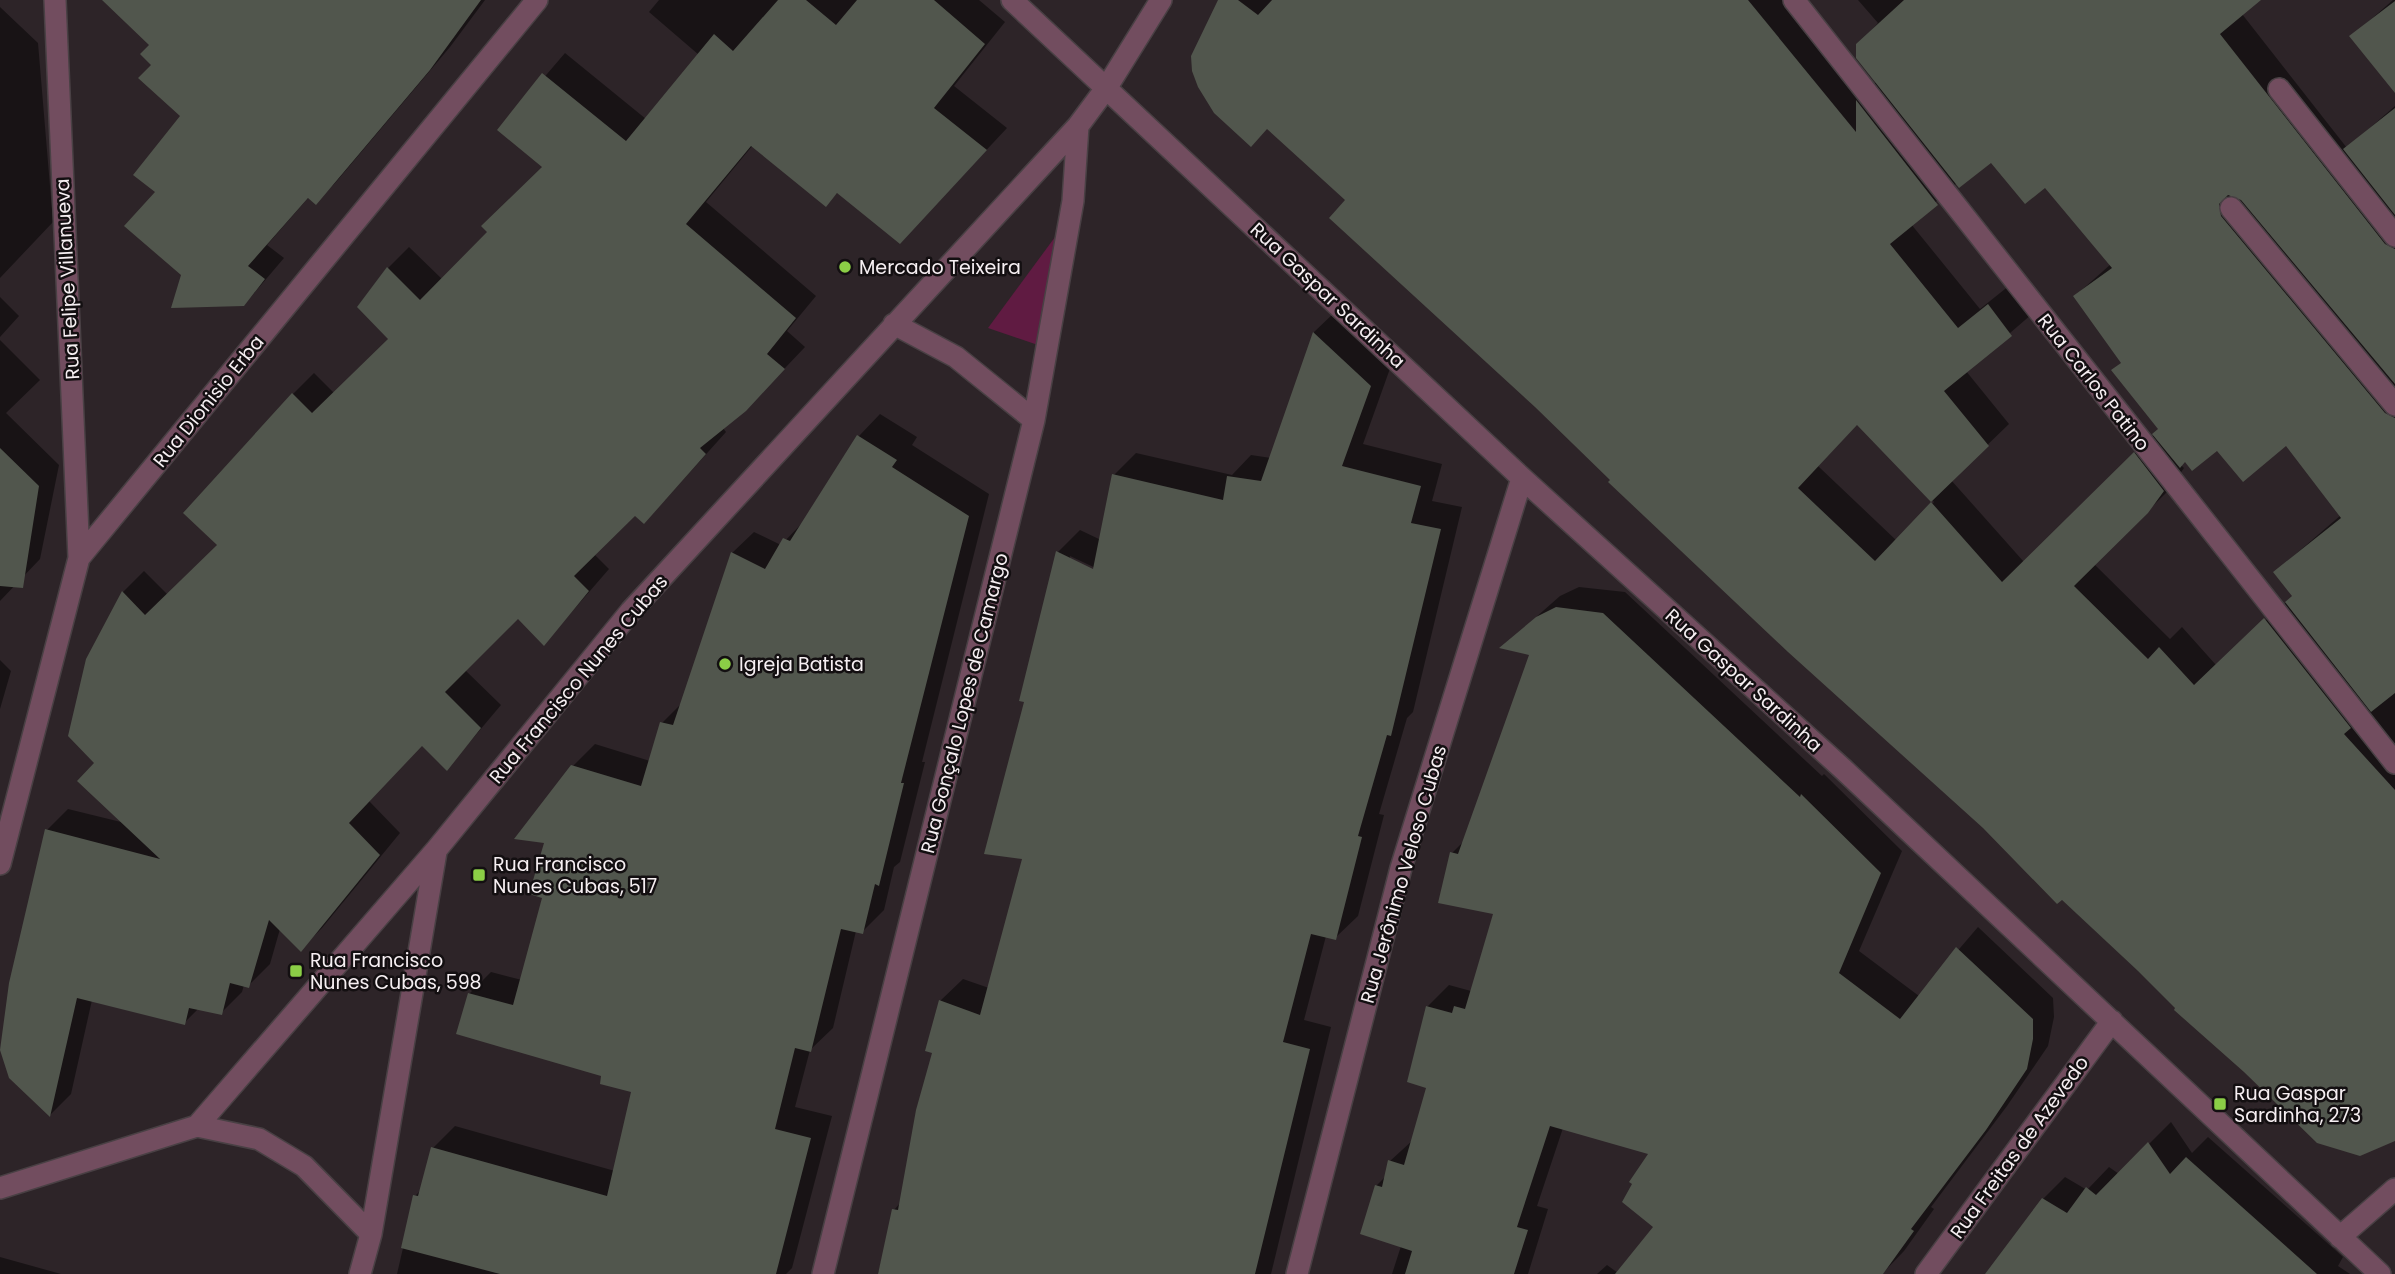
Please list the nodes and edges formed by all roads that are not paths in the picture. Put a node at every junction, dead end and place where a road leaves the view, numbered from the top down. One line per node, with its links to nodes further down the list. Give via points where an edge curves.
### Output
1 (55, 0): 15 (street, Rua Felipe Villanueva)
2 (537, 0): 15 (street, Rua Dionisio Erba)
3 (1012, 0): 6 (street, Rua Gaspar Sardinha)
4 (1161, 0): 6 (street, Rua Francisco Nunes Cubas)
5 (1794, 0): 16 (street, Rua Carlos Patino)
6 (1107, 87): 8 (street, Rua Francisco Nunes Cubas); 14 (street, Rua Gaspar Sardinha)
7 (2279, 89): 10 (street)
8 (1078, 127): 11 (street, Rua Francisco Nunes Cubas); 13 (street, Rua Gonçalo Lopes de Camargo, via 1073,201)
9 (2231, 208): 12 (street)
10 (2395, 236)
11 (894, 324): 13 (street, via 956,357); 17 (street, Rua Francisco Nunes Cubas, via 631,611)
12 (2395, 405)
13 (1034, 420): 26 (street, Rua Gonçalo Lopes de Camargo)
14 (1522, 478): 19 (street, Rua Gaspar Sardinha); 27 (street, Rua Jerônimo Veloso Cubas, via 1401,868)
15 (79, 558): 18 (street, Rua Dionisio Erba)
16 (2395, 763)
17 (437, 849): 20 (street, Rua Francisco Nunes Cubas); 23 (street)
18 (0, 864)
19 (2112, 1021): 24 (street, Rua Gaspar Sardinha); 28 (street, Rua Freitas de Azevedo)
20 (197, 1126): 21 (street); 23 (street, via 259,1139 304,1166)
21 (0, 1188)
22 (2395, 1189): 24 (street)
23 (371, 1234): 25 (street)
24 (2340, 1237): 29 (street, Rua Gaspar Sardinha)
25 (360, 1274)
26 (823, 1274)
27 (1297, 1274)
28 (1926, 1274)
29 (2380, 1274)

